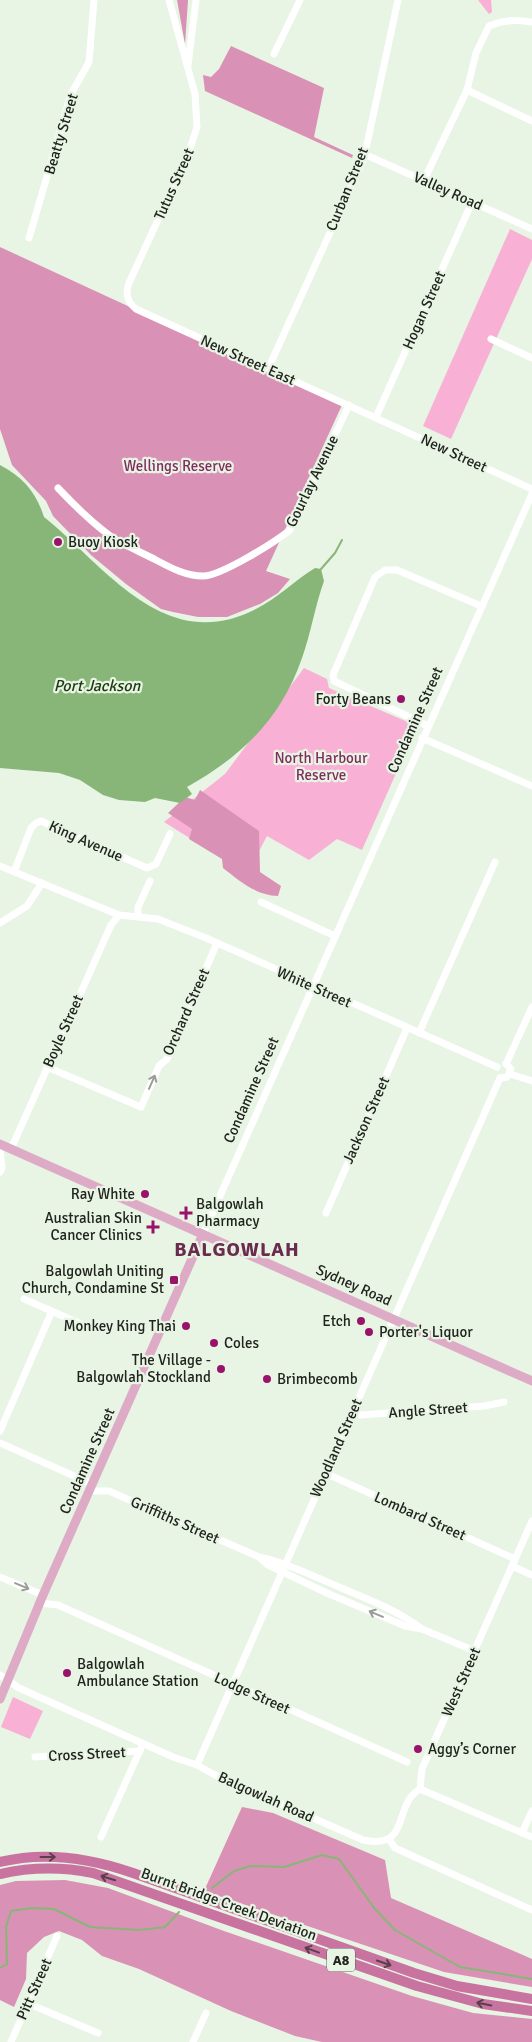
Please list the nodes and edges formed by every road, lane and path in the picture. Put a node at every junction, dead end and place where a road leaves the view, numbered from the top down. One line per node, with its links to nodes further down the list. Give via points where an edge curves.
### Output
1 (94, 0): 15 (street, Beatty Street, via 89,62 71,94)
2 (169, 0): 8 (street)
3 (196, 0): 8 (street)
4 (300, 0): 7 (street)
5 (398, 0): 11 (street, Curban Street)
6 (532, 22): 9 (street, via 500,21 489,26 476,53)
7 (274, 54)
8 (188, 67): 16 (street, Tutus Street, via 197,111 195,136 129,283)
9 (467, 90): 10 (street); 12 (street)
10 (532, 121)
11 (364, 154): 12 (street, Valley Road); 19 (street, Curban Street)
12 (424, 180): 13 (street, Valley Road)
13 (472, 202): 14 (street, Valley Road); 21 (street, Hogan Street)
14 (532, 229)
15 (29, 238)
16 (127, 296): 19 (street, New Street East, via 136,309)
17 (491, 339): 18 (street)
18 (532, 358)
19 (268, 369): 20 (street, New Street East)
20 (349, 405): 21 (street, New Street East); 22 (street, Gourlay Avenue, via 290,530 233,565 204,576 175,570 110,536)
21 (376, 417): 23 (street, New Street)
22 (58, 488)
23 (532, 489)
24 (532, 494): 25 (street, Condamine Street)
25 (481, 606): 26 (street, Condamine Street); 26 (street, via 397,570 385,570 375,577 333,675 334,681)
26 (428, 726): 27 (street, Condamine Street)
27 (422, 738): 28 (street); 39 (street, Condamine Street)
28 (532, 786)
29 (170, 834): 32 (street, King Avenue, via 156,864 146,868 41,821 32,828)
30 (496, 862): 44 (street)
31 (0, 866): 32 (street, White Street)
32 (14, 872): 34 (street, White Street)
33 (150, 881): 37 (street, via 138,907)
34 (42, 883): 36 (street, White Street); 38 (street, via 27,906)
35 (261, 902): 39 (street)
36 (119, 915): 37 (street, White Street); 46 (street, Boyle Street, via 111,925)
37 (138, 917): 40 (street, White Street, via 158,919)
38 (0, 923)
39 (335, 936): 41 (street, Condamine Street)
40 (217, 943): 41 (street, White Street); 46 (street, Orchard Street, one-way to 40, via 141,1107 160,1066 167,1059)
41 (312, 986): 43 (street, White Street); 56 (street, Condamine Street)
42 (532, 1007): 45 (street)
43 (407, 1028): 44 (street, White Street); 55 (street, Jackson Street)
44 (420, 1033): 47 (street, White Street)
45 (506, 1064): 47 (street, via 502,1063); 48 (street, via 511,1069)
46 (48, 1067): 53 (street, Boyle Street)
47 (497, 1068): 49 (street)
48 (510, 1074): 49 (street); 50 (street)
49 (500, 1078): 59 (street, Woodland Street)
50 (532, 1081)
51 (0, 1144): 53 (main road, Sydney Road)
52 (0, 1149): 54 (street)
53 (11, 1149): 56 (main road, Sydney Road)
54 (1, 1170)
55 (326, 1213)
56 (203, 1234): 59 (main road, Sydney Road); 67 (main road, Condamine Street)
57 (24, 1299): 58 (street)
58 (52, 1311): 60 (street); 64 (street)
59 (394, 1318): 61 (main road, Sydney Road); 63 (street, Woodland Street)
60 (81, 1324)
61 (532, 1381)
62 (504, 1402): 63 (street, Angle Street, via 361,1415)
63 (353, 1411): 66 (street, Woodland Street)
64 (0, 1431)
65 (0, 1443): 67 (street, Griffiths Street)
66 (325, 1474): 70 (street, Lombard Street); 71 (street, Woodland Street)
67 (91, 1487): 69 (street, Griffiths Street, via 108,1491); 75 (main road, Condamine Street)
68 (532, 1522): 70 (street, West Street)
69 (260, 1557): 71 (street, Griffiths Street); 72 (street, Griffiths Street)
70 (513, 1563): 73 (street, Lombard Street); 77 (street, West Street)
71 (285, 1564): 72 (street, Woodland Street); 76 (street, Griffiths Street, via 410,1620)
72 (282, 1572): 76 (street, Griffiths Street, one-way to 72, via 405,1626); 79 (street, Woodland Street)
73 (532, 1575)
74 (0, 1577): 75 (street, Lodge Street, one-way to 75)
75 (42, 1599): 78 (main road, Condamine Street); 79 (street, Lodge Street)
76 (422, 1629): 77 (street, Griffiths Street)
77 (475, 1651): 86 (street, West Street, via 420,1773)
78 (4, 1677): 80 (main road, Condamine Street); 81 (street, Balgowlah Road, via 19,1688)
79 (233, 1684): 84 (street, Lodge Street); 85 (street, Woodland Street)
80 (0, 1699)
81 (143, 1743): 82 (street); 85 (street, Balgowlah Road)
82 (140, 1751): 83 (street, Cross Street); 89 (street)
83 (35, 1757)
84 (407, 1762)
85 (198, 1765): 91 (street, Balgowlah Road, via 363,1840)
86 (420, 1789): 88 (street); 91 (street, West Street, via 409,1799 396,1831)
87 (532, 1811): 88 (street)
88 (522, 1833): 90 (street)
89 (101, 1837)
90 (532, 1837)
91 (389, 1839): 94 (street, via 395,1848)
92 (2, 1861): 96 (highway, Burnt Bridge Creek Deviation / A8, one-way to 96, via 64,1857 112,1866 422,1976)
93 (0, 1874): 98 (highway, Burnt Bridge Creek Deviation / A8, one-way to 93, via 483,2004 416,1986 93,1873 42,1868)
94 (532, 1910)
95 (57, 1936): 97 (street, Pitt Street)
96 (532, 1999)
97 (27, 2003): 100 (street); 101 (street, Pitt Street)
98 (532, 2011)
99 (206, 2013): 102 (street)
100 (98, 2033)
101 (11, 2042)
102 (193, 2042)

